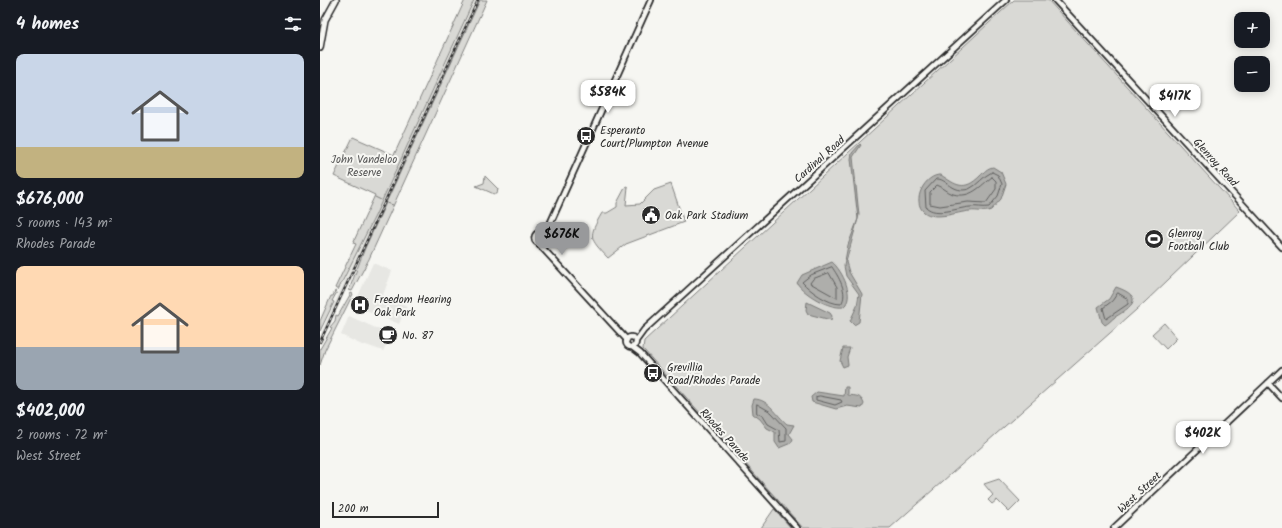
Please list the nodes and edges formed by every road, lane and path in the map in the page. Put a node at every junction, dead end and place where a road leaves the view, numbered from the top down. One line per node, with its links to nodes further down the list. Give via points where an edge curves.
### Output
1 (336, 0): 5 (main road, via 325,20)
2 (651, 0): 6 (street)
3 (1006, 0): 11 (street, Cardinal Road)
4 (1056, 0): 9 (street, Glenroy Road)
5 (320, 48)
6 (543, 234): 7 (street); 8 (street, via 535,236)
7 (544, 242): 8 (street); 10 (street, Rhodes Parade)
8 (538, 243): 10 (street, Rhodes Parade)
9 (1282, 247)
10 (549, 254): 11 (street, Rhodes Parade)
11 (632, 341): 15 (street, Rhodes Parade)
12 (1282, 370): 13 (street, West Street)
13 (1268, 383): 14 (street); 16 (street, West Street)
14 (1282, 398)
15 (797, 528)
16 (1114, 528)

